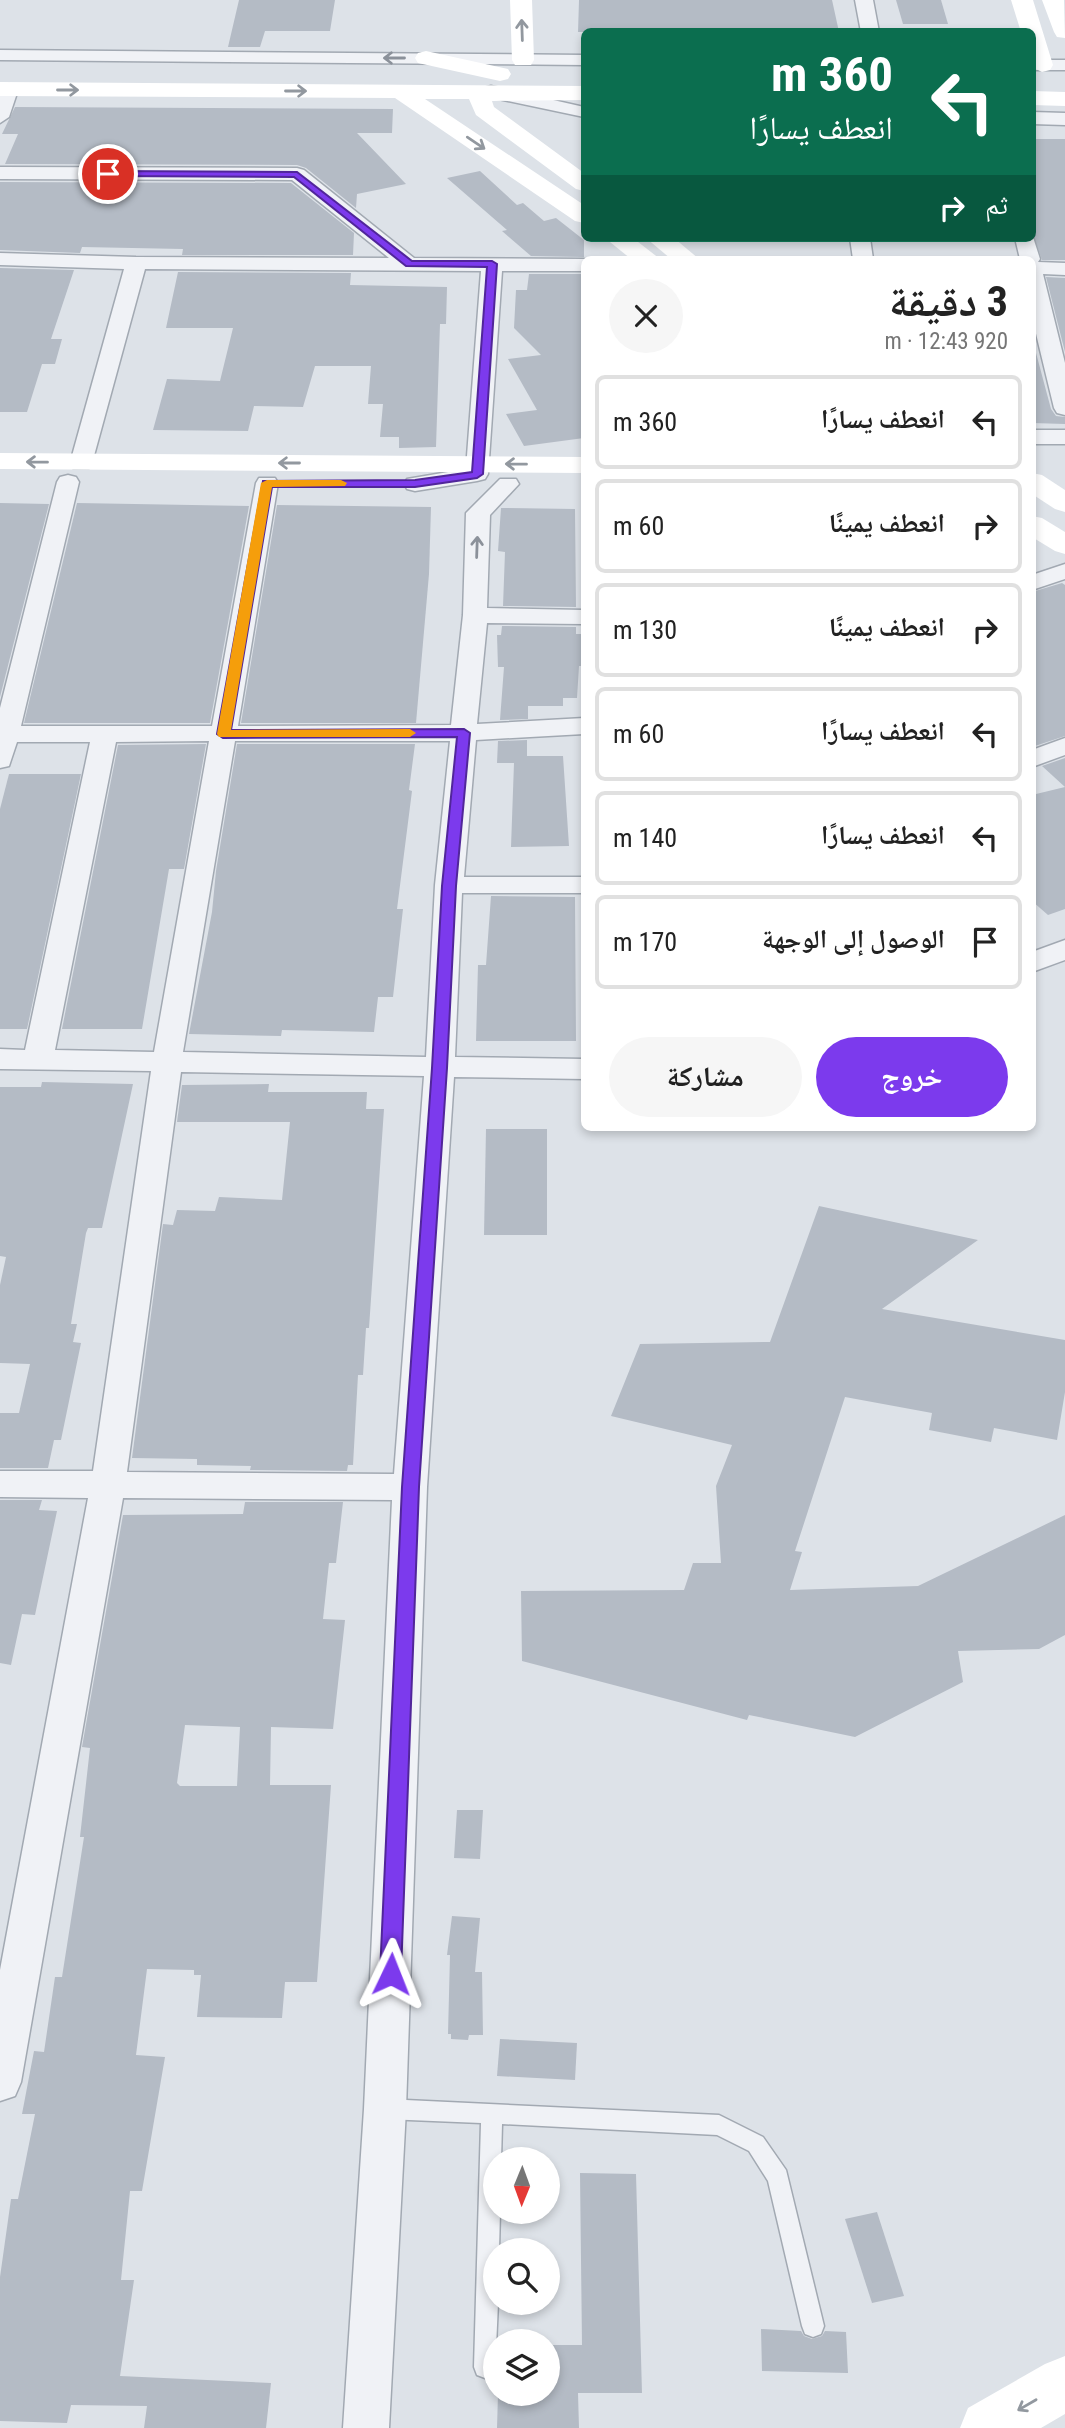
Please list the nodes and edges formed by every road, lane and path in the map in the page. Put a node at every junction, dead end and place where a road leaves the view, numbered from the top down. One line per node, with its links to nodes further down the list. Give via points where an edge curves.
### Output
1 (521, 0): 11 (street, one-way to 1)
2 (864, 0): 5 (street)
3 (1022, 0): 6 (street)
4 (1053, 0): 7 (street)
5 (869, 28)
6 (1031, 28)
7 (1065, 33)
8 (496, 36): 18 (street)
9 (0, 55): 10 (street, one-way to 9)
10 (426, 58): 18 (street)
11 (523, 60): 12 (street); 18 (street)
12 (581, 60)
13 (1065, 65): 14 (street)
14 (1036, 69): 16 (street)
15 (581, 75): 18 (street)
16 (1065, 79)
17 (3, 83): 18 (street); 19 (street, one-way to 19); 24 (street)
18 (492, 84): 19 (street); 20 (street); 23 (street); 25 (street); 29 (street)
19 (399, 91): 25 (street)
20 (581, 93)
21 (1036, 98): 22 (street)
22 (1065, 99)
23 (581, 111)
24 (0, 117)
25 (440, 118): 30 (street, one-way to 30)
26 (1036, 118): 27 (street)
27 (1065, 119)
28 (0, 173): 35 (street, via 297,174)
29 (581, 181)
30 (581, 214)
31 (623, 242): 32 (street)
32 (644, 256)
33 (0, 259): 34 (street)
34 (136, 263): 35 (street); 47 (street)
35 (409, 264): 36 (street)
36 (492, 264): 37 (street); 45 (street)
37 (581, 265)
38 (1065, 269): 39 (street)
39 (1036, 270)
40 (1036, 287): 41 (street)
41 (1065, 408)
42 (1036, 437): 43 (street)
43 (1065, 437)
44 (0, 461): 47 (street, one-way to 44)
45 (478, 463): 46 (street, one-way to 45); 47 (street, one-way to 47); 50 (street, via 477,474)
46 (581, 465)
47 (75, 473): 48 (street); 49 (street); 63 (street)
48 (0, 481)
49 (267, 483): 50 (street); 65 (street)
50 (415, 484): 51 (street)
51 (508, 484): 53 (street); 59 (street, one-way to 51, via 478,513)
52 (1036, 484): 54 (street)
53 (581, 485)
54 (1065, 503)
55 (1036, 526): 56 (street)
56 (1065, 545)
57 (1065, 571): 58 (street)
58 (1036, 582)
59 (475, 615): 60 (street); 62 (street)
60 (581, 617)
61 (581, 726): 62 (street)
62 (464, 733): 65 (street); 70 (street)
63 (4, 734): 64 (street); 68 (street)
64 (105, 734): 65 (street); 72 (street)
65 (223, 734): 73 (street)
66 (1065, 746): 67 (street)
67 (1036, 757)
68 (0, 760)
69 (581, 885): 70 (street)
70 (449, 886): 74 (street)
71 (0, 1059): 72 (street)
72 (38, 1059): 73 (street)
73 (167, 1062): 74 (street); 77 (street)
74 (440, 1068): 75 (street); 78 (street)
75 (581, 1069)
76 (0, 1484): 77 (street)
77 (108, 1485): 78 (street); 79 (street)
78 (410, 1487): 80 (street)
79 (0, 2082)
80 (385, 2109): 81 (lane); 85 (street)
81 (492, 2114): 82 (lane, via 719,2125 756,2144 778,2177); 83 (lane)
82 (813, 2326)
83 (486, 2329)
84 (1065, 2383): 86 (street, one-way to 86)
85 (366, 2428)
86 (988, 2428)

